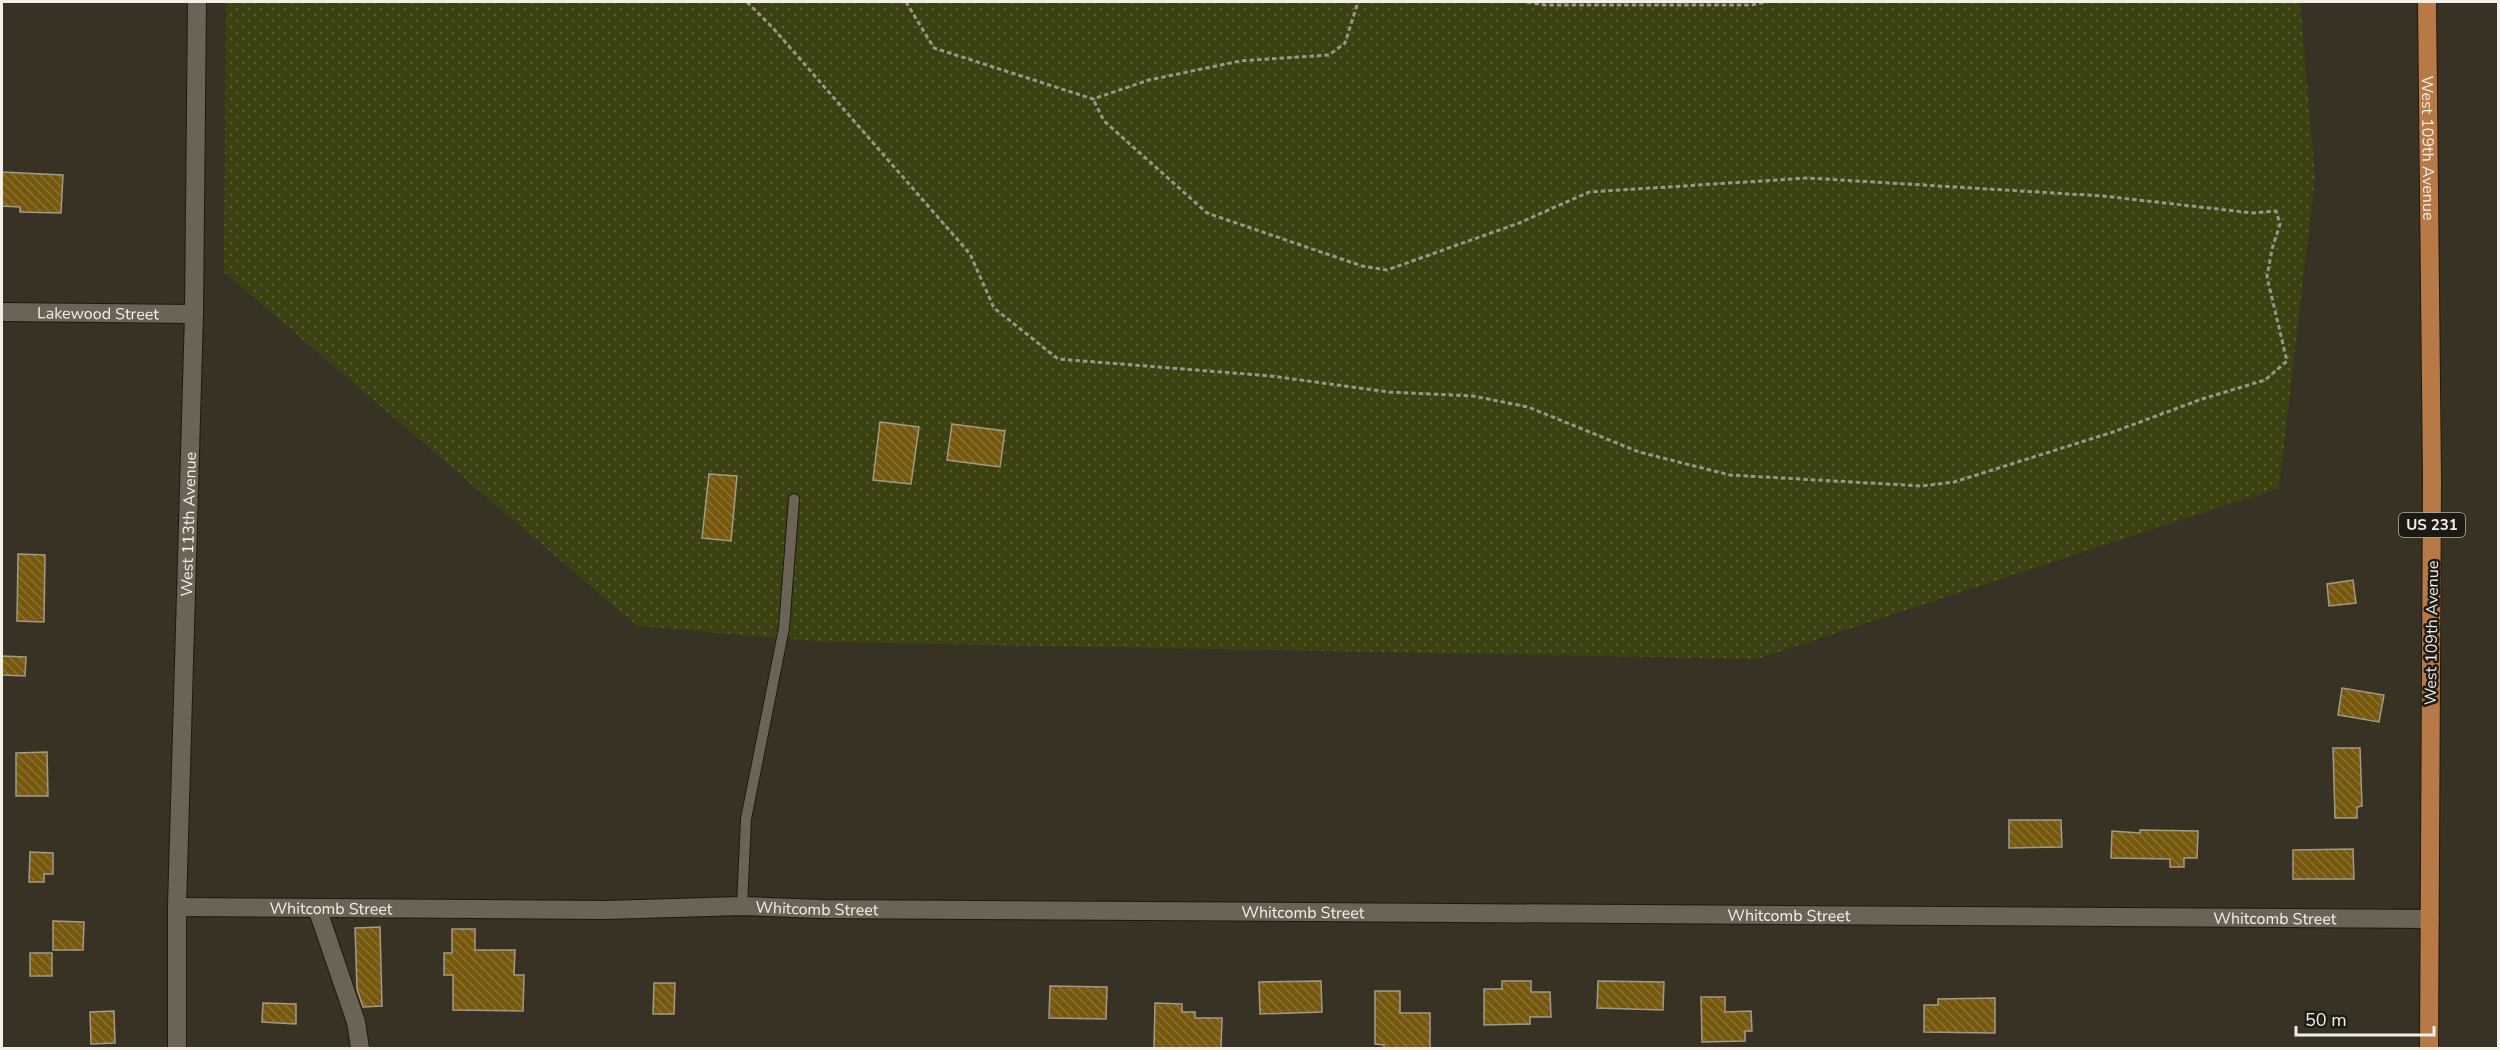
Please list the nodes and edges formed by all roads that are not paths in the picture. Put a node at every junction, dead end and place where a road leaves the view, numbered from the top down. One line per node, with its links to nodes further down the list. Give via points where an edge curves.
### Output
1 (197, 2): 4 (street, West 113th Avenue)
2 (2427, 2): 9 (main road, West 109th Avenue / US 231, via 2432,480)
3 (2, 312): 4 (street, Lakewood Street)
4 (194, 314): 7 (street, West 113th Avenue)
5 (794, 499): 6 (lane, via 784,628 746,819)
6 (741, 906): 8 (street, Whitcomb Street, via 605,910); 9 (street, Whitcomb Street)
7 (177, 907): 8 (street, Whitcomb Street); 10 (street, West 113th Avenue)
8 (317, 908): 11 (street, via 356,1022)
9 (2430, 919): 12 (main road, West 109th Avenue / US 231)
10 (177, 1048)
11 (360, 1048)
12 (2429, 1048)

